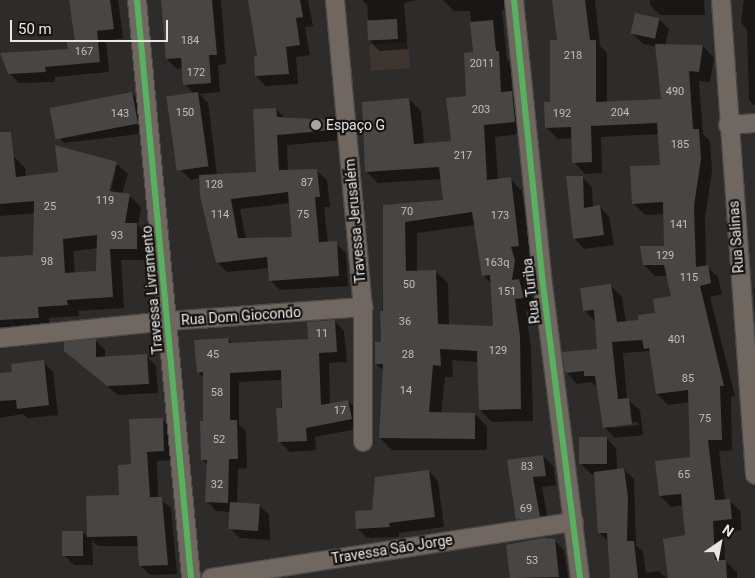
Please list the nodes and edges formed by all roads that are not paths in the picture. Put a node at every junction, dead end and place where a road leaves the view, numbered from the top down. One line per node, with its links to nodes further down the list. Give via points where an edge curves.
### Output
1 (136, 0): 8 (street, Travessa Livramento)
2 (335, 0): 7 (street, Travessa Jerusalém)
3 (514, 0): 12 (street, Rua Turiba, via 542,285)
4 (721, 0): 6 (street, Rua Salinas)
5 (755, 123): 6 (street)
6 (728, 125): 11 (street, Rua Salinas)
7 (363, 307): 8 (street, Rua Dom Giocondo); 10 (street, Travessa Jerusalém)
8 (168, 321): 9 (street, Rua Dom Giocondo); 13 (street, Travessa Livramento)
9 (0, 338)
10 (363, 442)
11 (755, 475)
12 (574, 522): 14 (street, Travessa São Jorge); 15 (street, Rua Turiba)
13 (191, 578)
14 (211, 578)
15 (580, 578)

